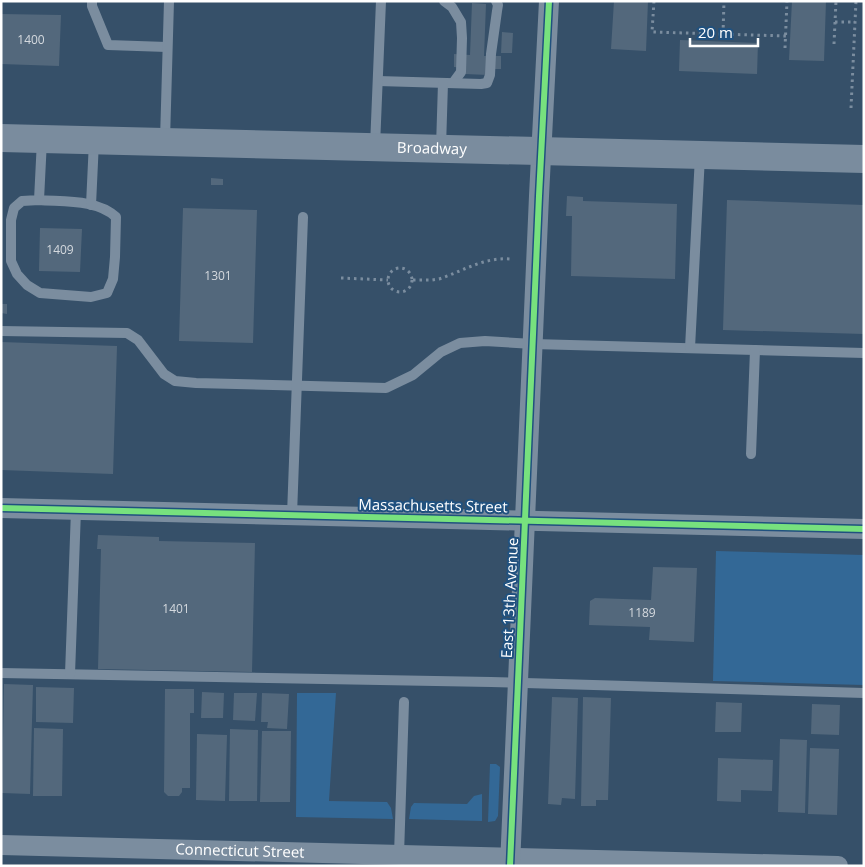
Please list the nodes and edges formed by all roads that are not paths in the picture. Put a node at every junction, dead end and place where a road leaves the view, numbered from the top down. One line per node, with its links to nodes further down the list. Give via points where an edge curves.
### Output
1 (92, 1): 7 (lane, via 108,44)
2 (169, 1): 7 (lane)
3 (381, 1): 8 (lane)
4 (444, 1): 9 (lane, via 461,22 462,38 460,72)
5 (496, 1): 9 (lane, via 489,80 481,84)
6 (549, 1): 16 (street, East 13th Avenue)
7 (167, 47): 13 (lane)
8 (378, 81): 9 (lane); 14 (lane)
9 (448, 83): 15 (lane)
10 (1, 138): 11 (main road, Broadway)
11 (42, 139): 12 (main road, Broadway); 19 (lane)
12 (94, 140): 13 (main road, Broadway); 20 (lane)
13 (165, 142): 14 (main road, Broadway)
14 (376, 147): 15 (main road, Broadway)
15 (441, 148): 16 (main road, Broadway)
16 (541, 151): 17 (main road, Broadway); 23 (street, East 13th Avenue)
17 (700, 155): 18 (main road, Broadway); 24 (lane)
18 (864, 159)
19 (38, 200): 20 (lane); 20 (lane, via 22,201 14,208 11,261 17,274 40,293 91,297 107,293 113,279 116,217)
20 (91, 205)
21 (303, 217): 27 (lane)
22 (1, 331): 27 (lane, via 127,333 148,351 164,374 175,381)
23 (533, 344): 24 (lane); 27 (lane, via 460,343 386,388); 32 (street, East 13th Avenue)
24 (690, 348): 25 (lane)
25 (755, 350): 26 (lane); 28 (lane)
26 (864, 353)
27 (297, 385): 31 (lane)
28 (750, 454)
29 (1, 508): 30 (street, Massachusetts Street)
30 (76, 510): 31 (street, Massachusetts Street); 35 (lane)
31 (292, 515): 32 (street, Massachusetts Street)
32 (525, 521): 33 (street, Massachusetts Street); 36 (street, East 13th Avenue)
33 (864, 529)
34 (1, 673): 35 (lane)
35 (70, 674): 36 (lane)
36 (518, 683): 37 (lane); 41 (street, East 13th Avenue)
37 (864, 693)
38 (404, 702): 40 (lane)
39 (1, 845): 40 (street, Connecticut Street)
40 (399, 855): 41 (street, Connecticut Street)
41 (510, 862): 42 (street, Connecticut Street)
42 (838, 866)

